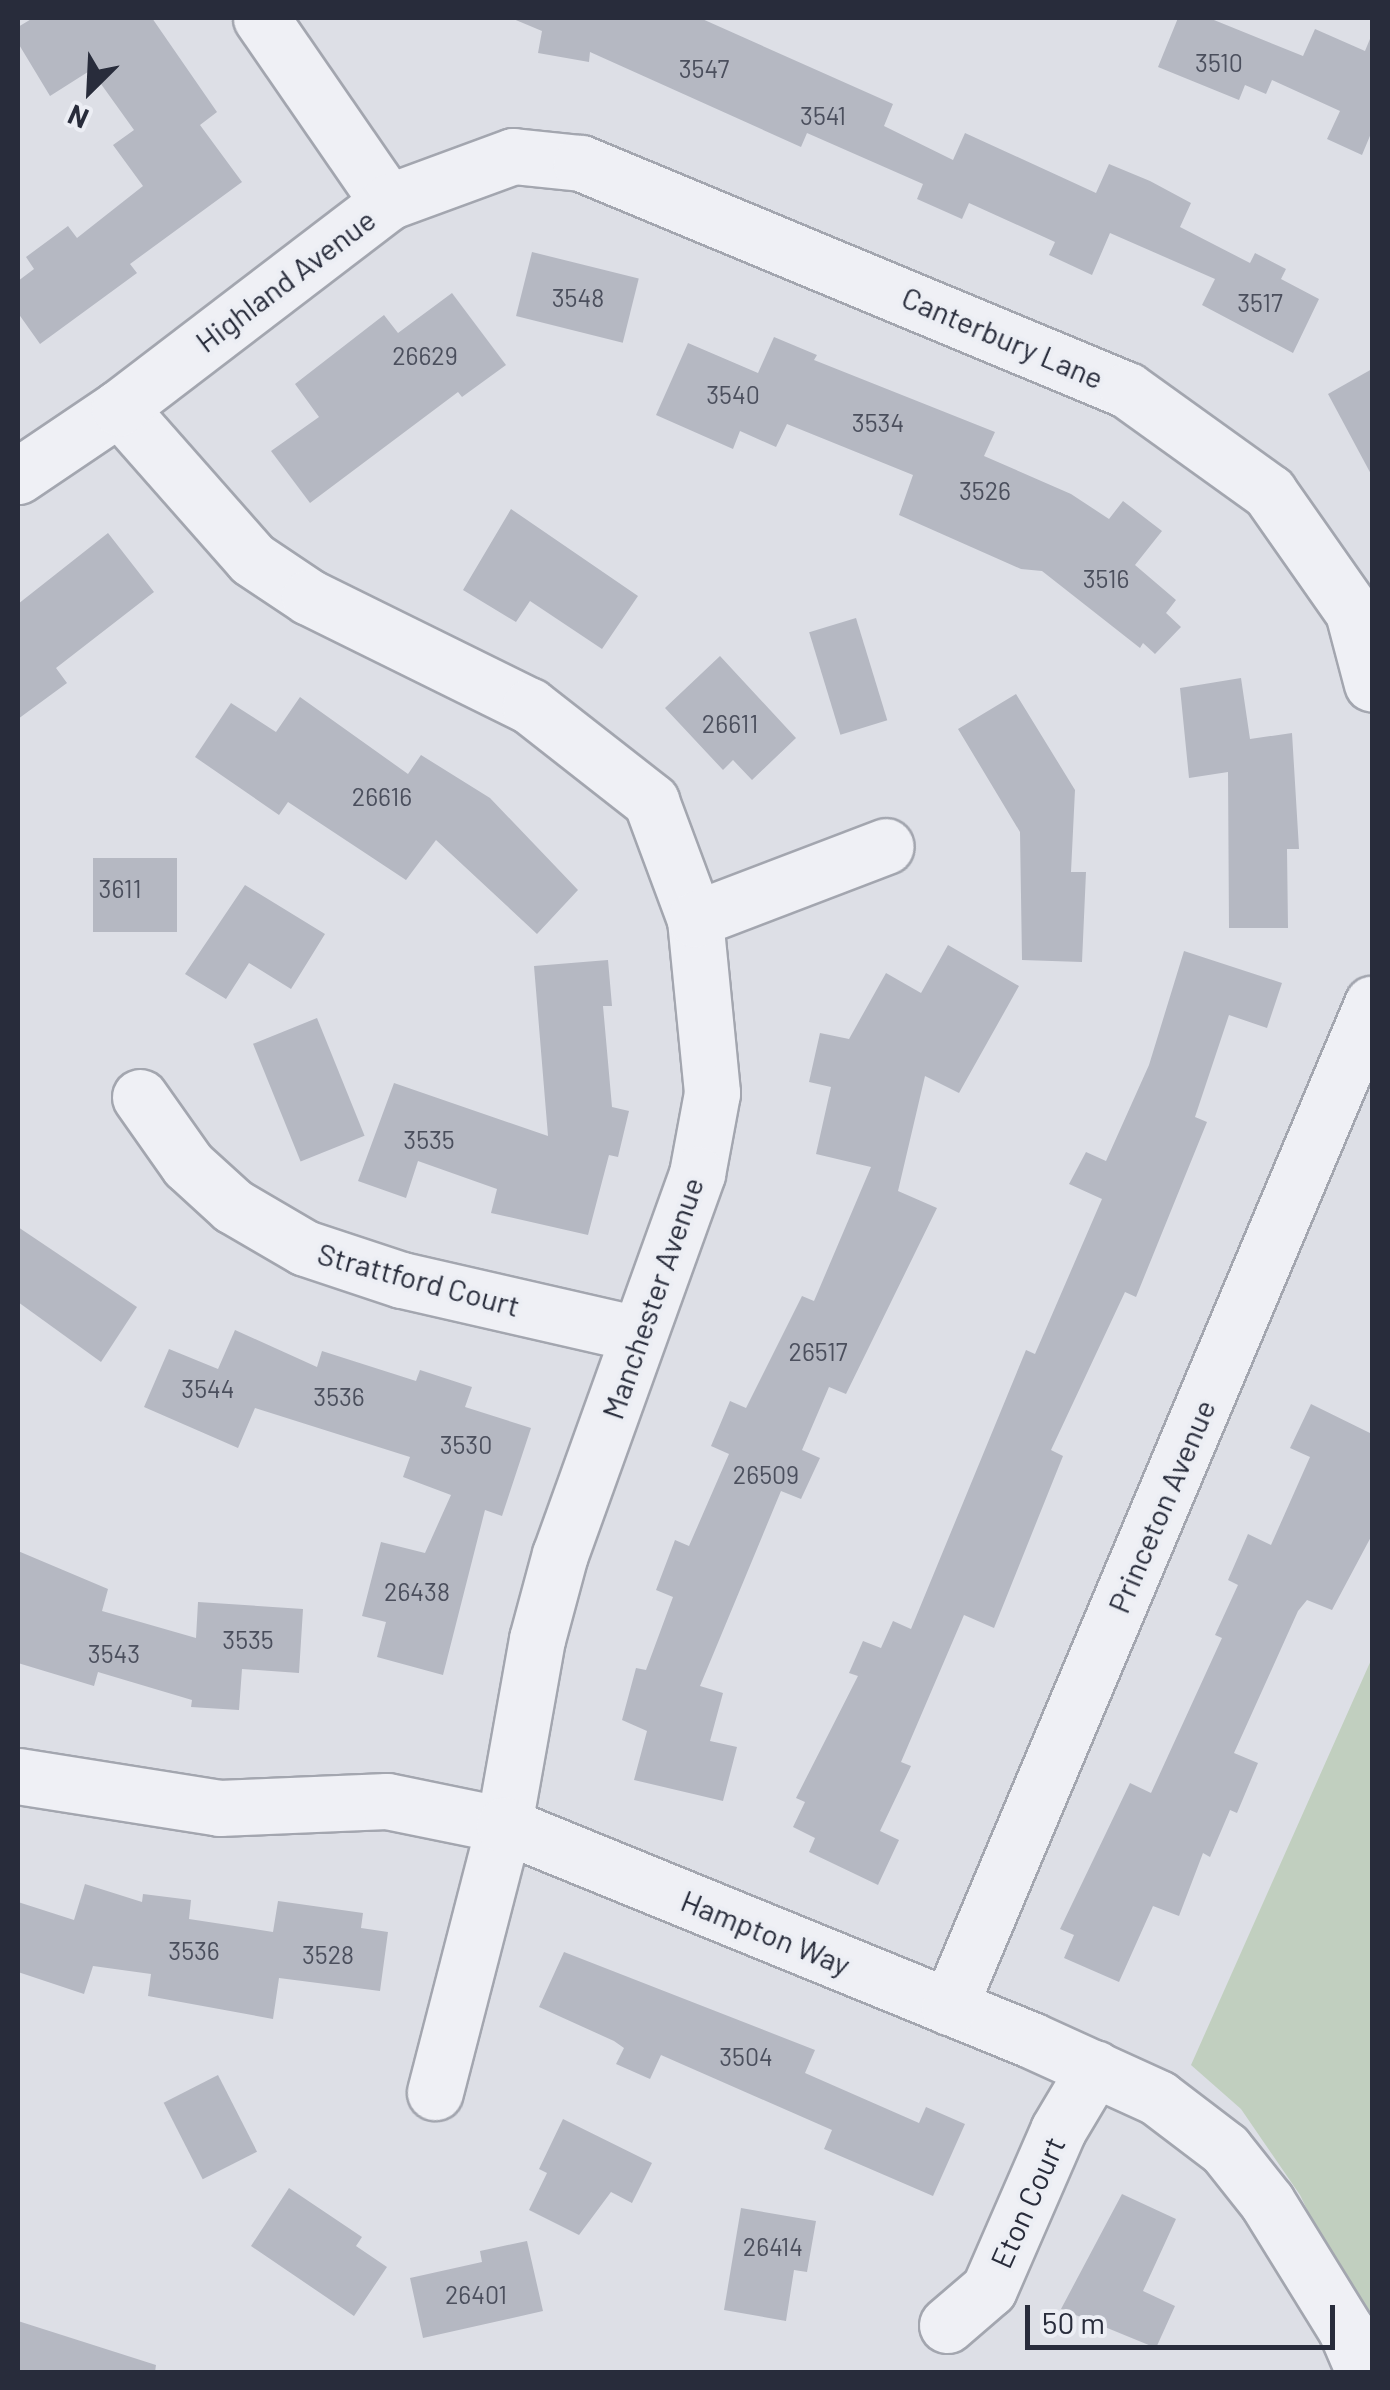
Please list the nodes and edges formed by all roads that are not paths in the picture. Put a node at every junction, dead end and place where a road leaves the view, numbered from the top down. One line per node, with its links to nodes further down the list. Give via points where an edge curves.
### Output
1 (261, 18): 3 (street)
2 (581, 163): 3 (street, Highland Avenue, via 513,156); 6 (street, Canterbury Lane, via 1128,390 1269,492)
3 (388, 202): 4 (street, Highland Avenue)
4 (119, 408): 5 (street, Highland Avenue); 9 (street, Manchester Avenue, via 252,560 308,597 530,706 650,801)
5 (18, 476)
6 (1363, 607): 7 (street)
7 (1372, 684)
8 (886, 846): 9 (street)
9 (696, 919): 12 (street, Manchester Avenue, via 712,1094 676,1246)
10 (1372, 1004): 15 (street, Princeton Avenue)
11 (140, 1097): 12 (street, Strattford Court, via 188,1165 233,1206 304,1248 402,1280)
12 (638, 1334): 14 (street, Manchester Avenue, via 537,1638)
13 (18, 1776): 14 (street, Hampton Way, via 219,1808 387,1801)
14 (504, 1825): 15 (street, Hampton Way); 17 (street, Manchester Avenue)
15 (949, 2007): 16 (street, Hampton Way)
16 (1095, 2068): 18 (street, Eton Court, via 1058,2130 989,2289); 19 (street, Hampton Way, via 1158,2098 1225,2149 1267,2202 1346,2330)
17 (435, 2092)
18 (947, 2325)
19 (1364, 2372)

